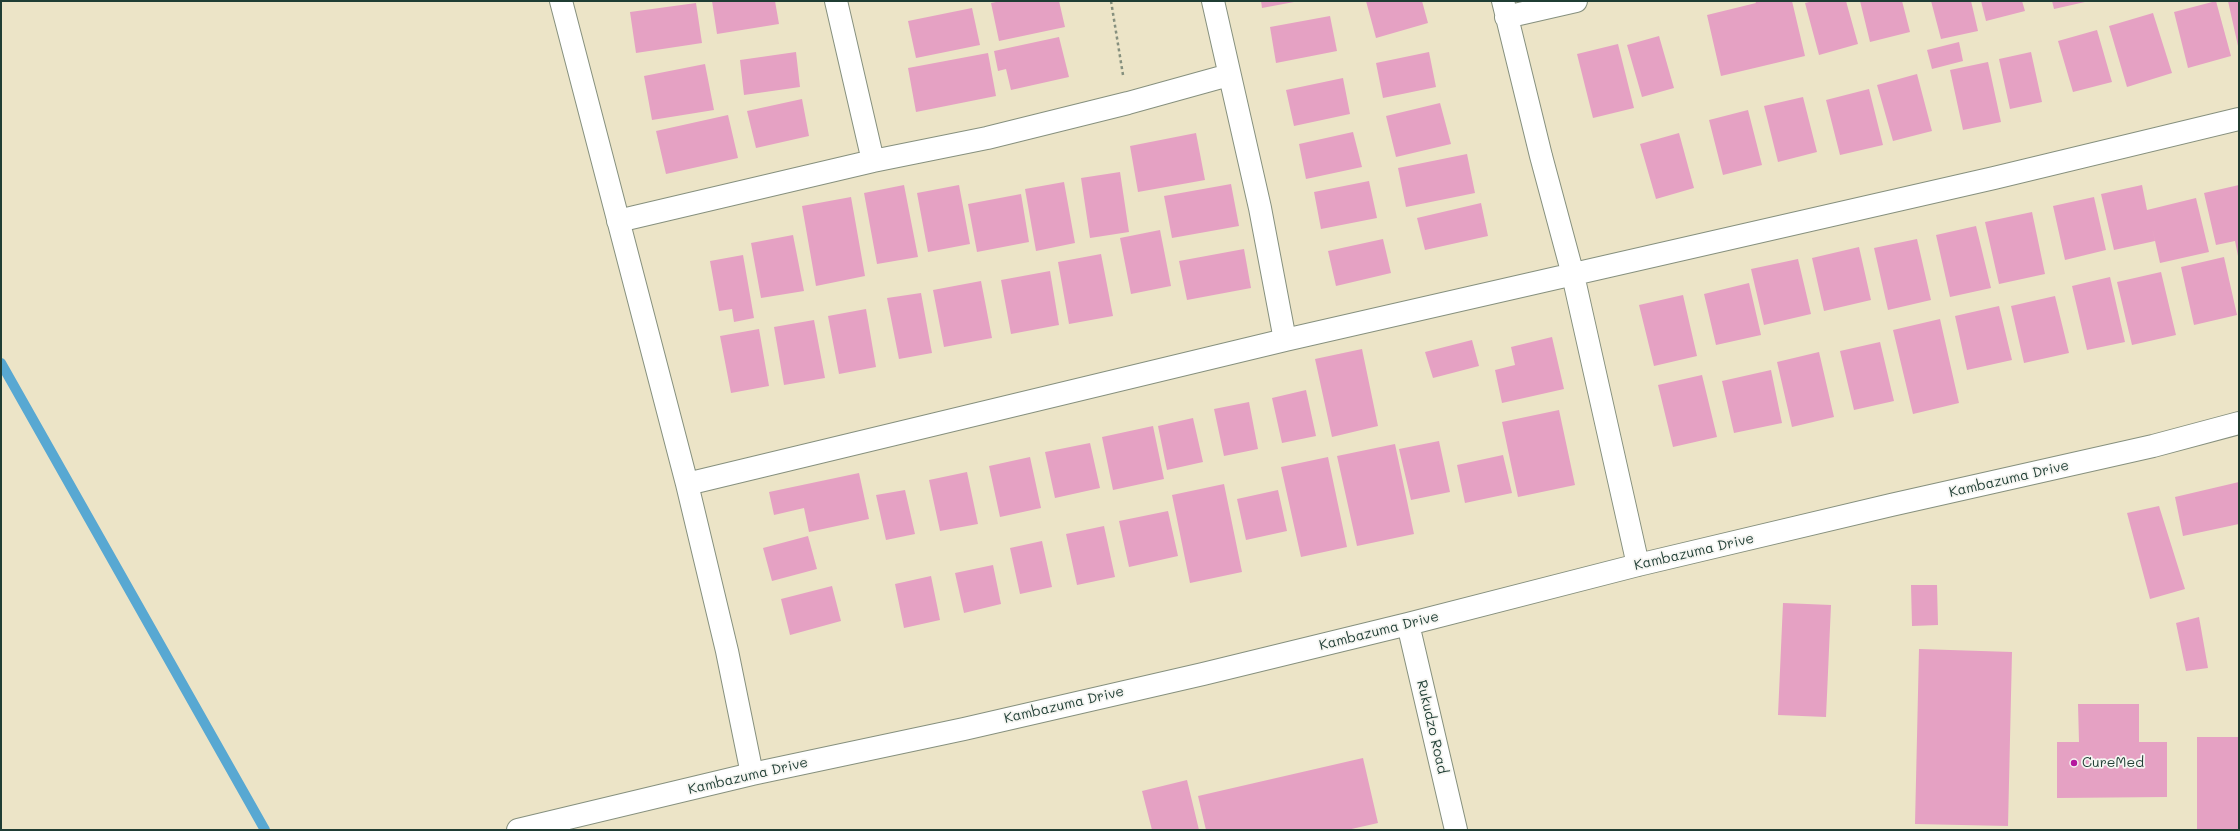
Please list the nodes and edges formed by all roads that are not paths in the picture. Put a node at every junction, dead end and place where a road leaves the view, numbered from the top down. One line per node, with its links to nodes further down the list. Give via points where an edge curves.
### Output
1 (561, 1): 9 (street)
2 (836, 1): 8 (street)
3 (1213, 1): 6 (street)
4 (1576, 1): 5 (street)
5 (1505, 9): 10 (street)
6 (1229, 75): 8 (street, via 987,138); 11 (street, via 1260,208)
7 (2239, 119): 10 (street, via 1979,182)
8 (873, 161): 9 (street)
9 (618, 221): 13 (street)
10 (1573, 275): 11 (street); 14 (street)
11 (1285, 340): 13 (street)
12 (2239, 423): 14 (street, Kambazuma Drive, via 2154,446)
13 (687, 484): 16 (street, via 727,651)
14 (1638, 565): 15 (street, Kambazuma Drive)
15 (1408, 624): 16 (street, Kambazuma Drive, via 964,729); 18 (street, Rukudzo Road)
16 (752, 774): 17 (street, Kambazuma Drive)
17 (518, 830)
18 (1456, 830)

